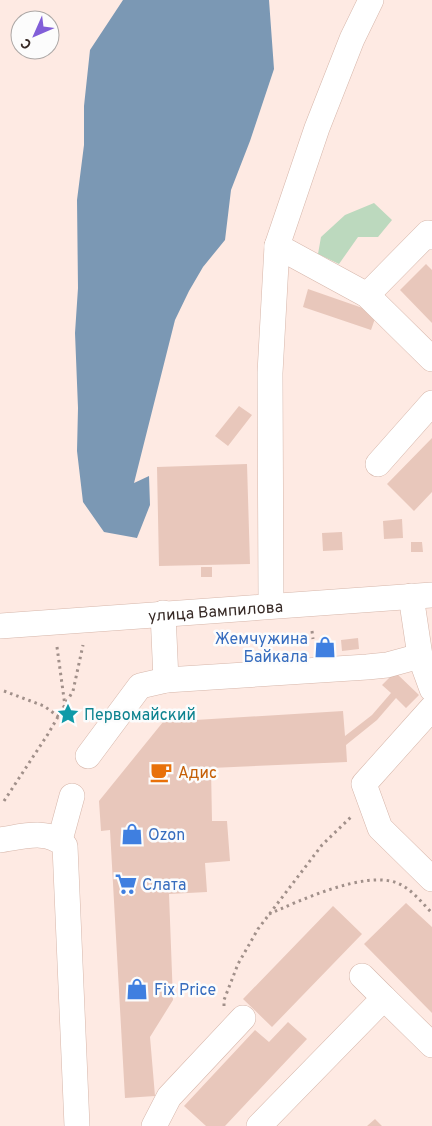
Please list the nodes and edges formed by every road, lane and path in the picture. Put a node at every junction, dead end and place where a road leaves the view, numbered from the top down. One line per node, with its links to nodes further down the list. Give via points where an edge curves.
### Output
1 (371, 0): 3 (street, via 317,128)
2 (432, 236): 4 (street, via 428,233)
3 (277, 246): 4 (street); 9 (street, via 270,373)
4 (367, 295): 5 (street)
5 (432, 359)
6 (432, 402): 7 (street)
7 (378, 464)
8 (422, 595): 9 (street, улица Вампилова); 16 (street)
9 (271, 605): 10 (street, улица Вампилова)
10 (163, 614): 11 (street, улица Вампилова); 17 (street)
11 (0, 626)
12 (312, 631): 13 (path)
13 (313, 639)
14 (83, 645): 20 (path, via 73,692)
15 (58, 647): 20 (path)
16 (420, 656): 17 (street, via 367,667); 18 (street)
17 (166, 680): 23 (street, via 140,686)
18 (432, 689)
19 (4, 691): 22 (path, via 44,706)
20 (65, 706): 22 (path)
21 (432, 708): 26 (street, via 364,784)
22 (59, 717): 25 (path)
23 (88, 756)
24 (72, 796): 28 (street)
25 (4, 801)
26 (370, 802): 29 (street, via 380,828); 31 (path, via 322,845)
27 (0, 840): 28 (street, via 42,835)
28 (60, 840): 37 (street, via 65,846)
29 (432, 878)
30 (432, 913): 31 (path, via 397,882 375,880 323,892)
31 (268, 915): 34 (path, via 238,964 224,1000)
32 (362, 976): 33 (street)
33 (384, 998): 35 (street); 36 (street)
34 (233, 1013): 38 (street, via 169,1098)
35 (432, 1046)
36 (267, 1123)
37 (77, 1126)
38 (154, 1126)

